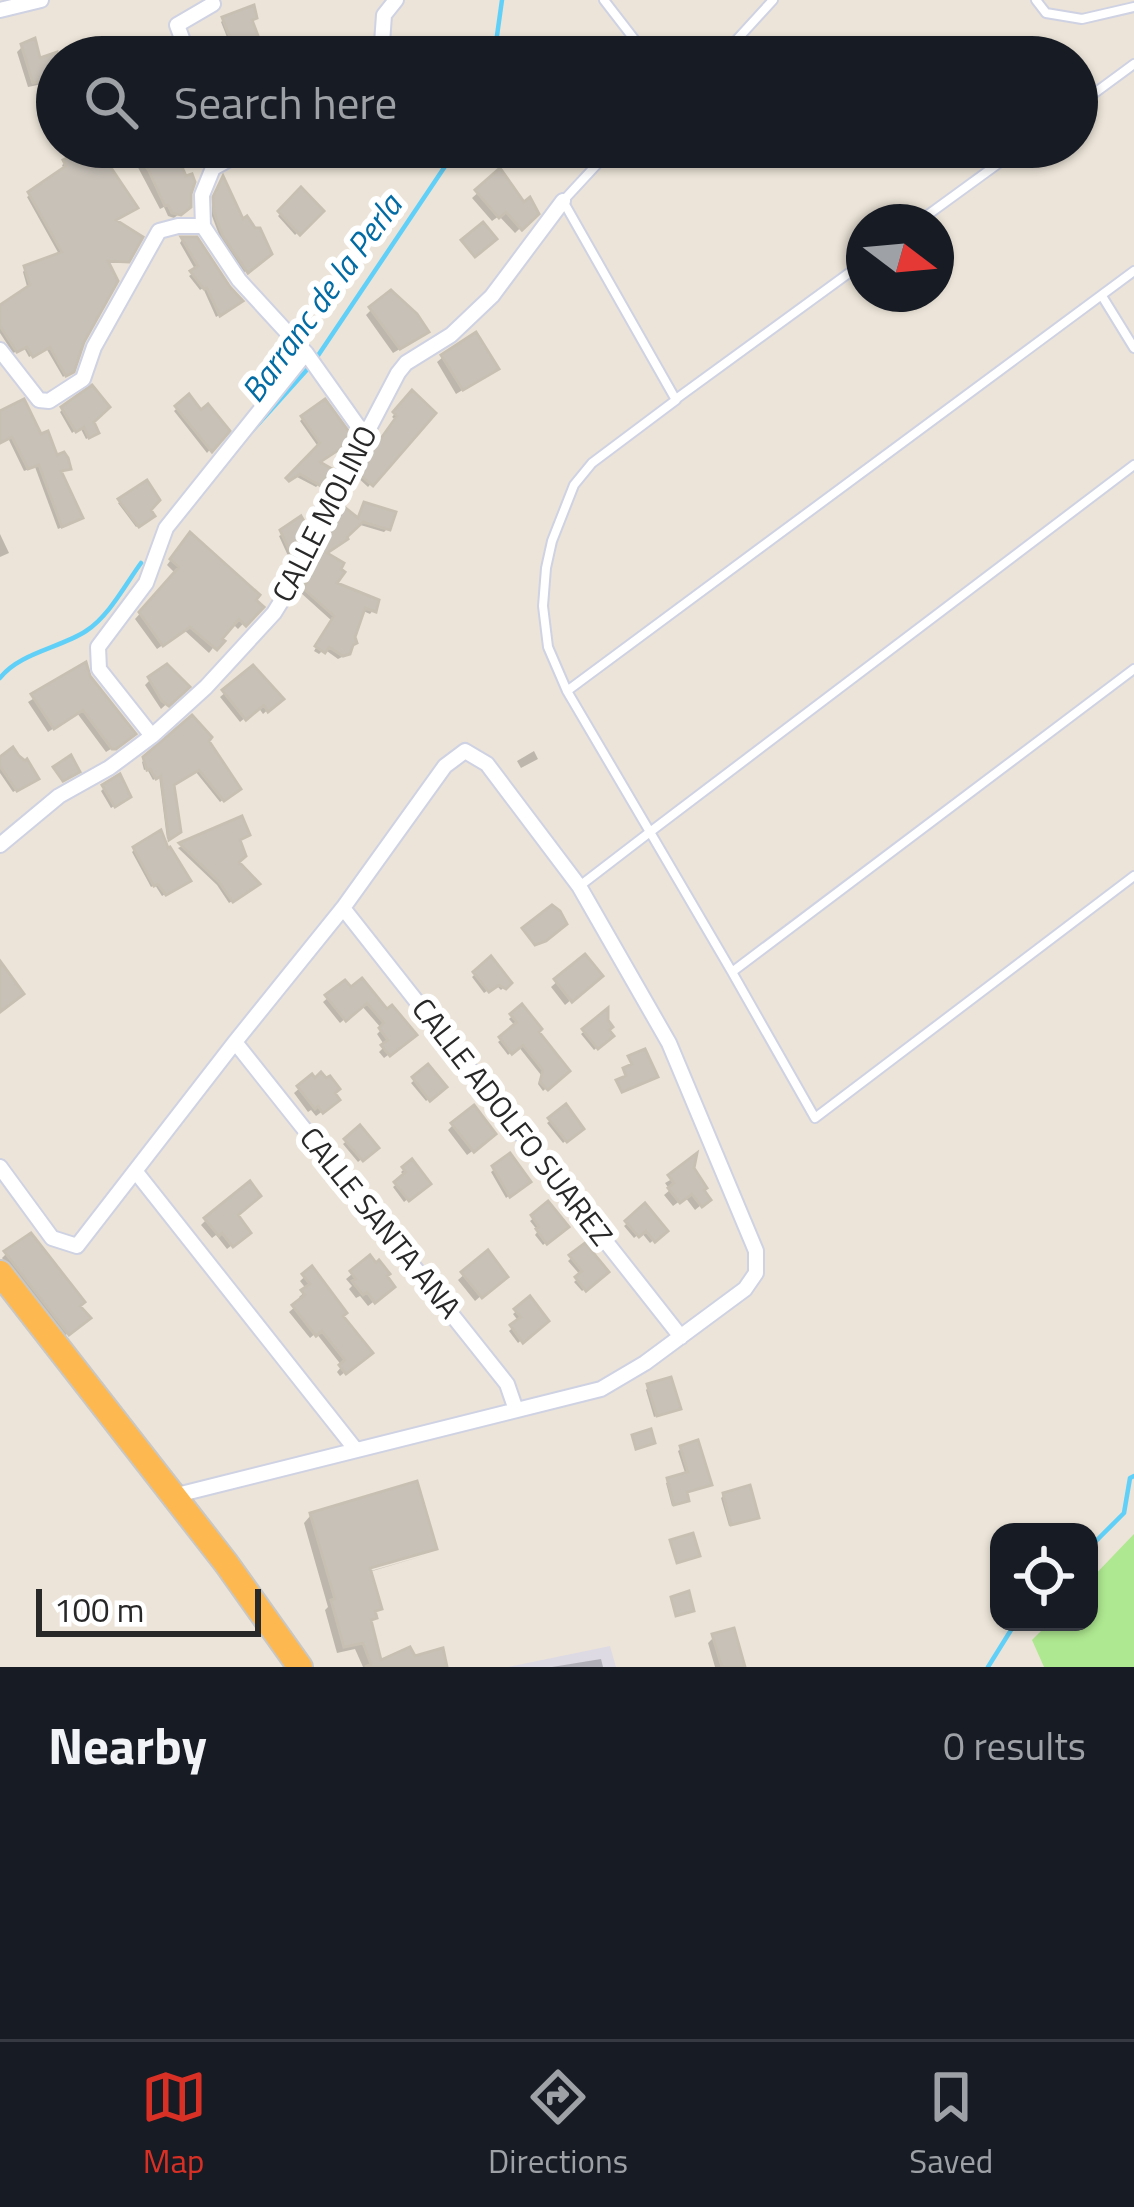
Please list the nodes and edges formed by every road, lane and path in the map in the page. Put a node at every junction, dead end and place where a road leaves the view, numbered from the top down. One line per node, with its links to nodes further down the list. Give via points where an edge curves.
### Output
1 (41, 0): 8 (street)
2 (396, 0): 10 (street)
3 (604, 0): 11 (lane)
4 (773, 0): 12 (lane)
5 (1036, 0): 7 (lane, via 1046,13 1082,19)
6 (213, 4): 9 (street, via 177,25)
7 (1134, 7)
8 (0, 10)
9 (181, 36)
10 (382, 36)
11 (632, 36)
12 (740, 36)
13 (1134, 64): 14 (lane)
14 (1098, 91)
15 (213, 168): 20 (street, via 202,195)
16 (594, 168): 18 (lane)
17 (992, 168): 19 (lane)
18 (563, 201): 27 (lane); 28 (street, CALLE MOLINO, via 492,296 452,335 406,362)
19 (943, 204)
20 (203, 226): 25 (street, via 159,231 83,379 66,391 40,400); 26 (street, via 238,280)
21 (1134, 271): 23 (lane)
22 (846, 275): 27 (lane)
23 (1102, 296): 24 (lane); 31 (lane)
24 (1134, 348)
25 (0, 350)
26 (306, 353): 28 (street); 32 (street, via 166,528 146,583 98,646 99,670)
27 (676, 400): 31 (lane, via 592,463 562,514 542,605 548,646)
28 (365, 436): 32 (street, CALLE MOLINO, via 274,613)
29 (1134, 465): 33 (lane)
30 (1134, 669): 38 (lane)
31 (568, 691): 33 (lane)
32 (152, 736): 34 (street, CALLE MOLINO)
33 (650, 832): 36 (lane); 38 (lane)
34 (0, 845)
35 (1134, 876): 38 (lane, via 815,1118)
36 (579, 886): 37 (street, via 487,764 465,751 445,766); 43 (street, via 669,1043 756,1251 756,1273 745,1289)
37 (343, 908): 39 (street); 43 (street, CALLE ADOLFO SUAREZ)
38 (732, 972)
39 (235, 1042): 41 (street); 44 (street, CALLE SANTA ANA, via 507,1384)
40 (0, 1167): 41 (street, via 52,1238 77,1246)
41 (136, 1172): 45 (street)
42 (0, 1273): 46 (highway)
43 (681, 1336): 44 (street, via 602,1389)
44 (516, 1410): 45 (street)
45 (356, 1450): 46 (street)
46 (173, 1496): 47 (highway)
47 (300, 1667)

